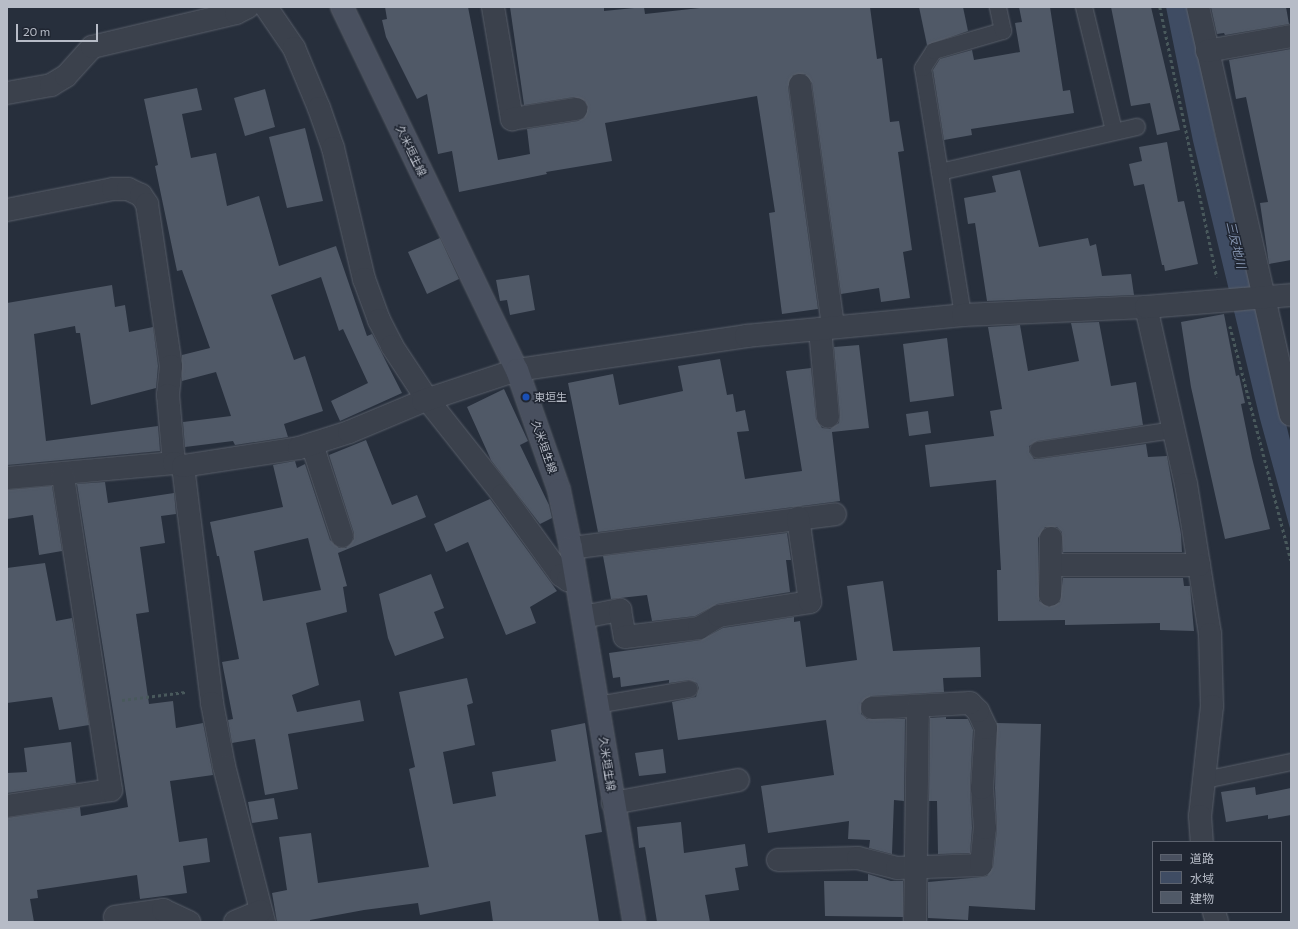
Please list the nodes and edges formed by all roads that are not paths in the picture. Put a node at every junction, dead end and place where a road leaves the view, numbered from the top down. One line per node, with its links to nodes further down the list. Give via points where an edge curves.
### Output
1 (248, 7): 11 (street, via 92,47 66,76 51,85)
2 (266, 7): 23 (street, via 294,48 319,108 332,148 364,279 379,320 392,346)
3 (342, 7): 22 (main road, 久米垣生線)
4 (494, 7): 12 (street, via 512,119)
5 (998, 7): 15 (lane, via 1003,31 934,51 924,68)
6 (1084, 7): 14 (lane)
7 (1198, 7): 9 (street)
8 (1291, 36): 9 (street)
9 (1207, 51): 18 (street)
10 (800, 85): 21 (street)
11 (7, 92)
12 (576, 109)
13 (1137, 127): 14 (lane)
14 (1114, 131): 15 (lane)
15 (940, 172): 20 (lane)
16 (7, 210): 29 (street, via 112,189 128,189 141,195 147,204 171,366 168,395)
17 (1291, 295): 18 (street)
18 (1263, 297): 19 (street); 24 (street)
19 (1146, 307): 20 (street); 26 (street)
20 (963, 315): 21 (street)
21 (826, 328): 22 (street, via 746,336); 25 (street)
22 (517, 370): 23 (street); 36 (main road, 久米垣生線, via 559,490)
23 (427, 399): 27 (street, via 349,432); 39 (street, via 503,495 561,575 568,580)
24 (1291, 415)
25 (828, 417)
26 (1174, 430): 28 (lane); 38 (street)
27 (312, 444): 29 (street); 34 (street)
28 (1038, 450)
29 (179, 465): 30 (street); 54 (street, via 210,689 224,766)
30 (63, 475): 31 (street); 50 (street, via 111,790)
31 (7, 478)
32 (834, 514): 33 (street)
33 (798, 518): 36 (street); 41 (street, via 810,602 719,616 698,628 625,637 620,610)
34 (342, 536)
35 (1051, 538): 37 (street)
36 (571, 548): 39 (main road, 久米垣生線)
37 (1051, 565): 38 (street); 40 (street)
38 (1199, 565): 48 (street, via 1210,634 1213,674)
39 (576, 581): 41 (main road, 久米垣生線)
40 (1050, 595)
41 (582, 617): 43 (main road, 久米垣生線)
42 (690, 689): 43 (lane)
43 (597, 705): 49 (main road, 久米垣生線)
44 (918, 706): 45 (street); 53 (street); 53 (street, via 970,703 978,712 986,728 982,788 985,828 981,865)
45 (872, 708)
46 (1291, 762): 48 (lane)
47 (738, 780): 49 (street)
48 (1205, 780): 51 (street, via 1200,816)
49 (613, 802): 58 (main road, 久米垣生線)
50 (7, 806)
51 (1202, 841)
52 (778, 860): 53 (street, via 858,858 897,868)
53 (916, 867): 59 (street)
54 (262, 916): 57 (street)
55 (115, 917): 56 (street, via 163,910)
56 (189, 922)
57 (235, 922)
58 (634, 922)
59 (915, 922)

